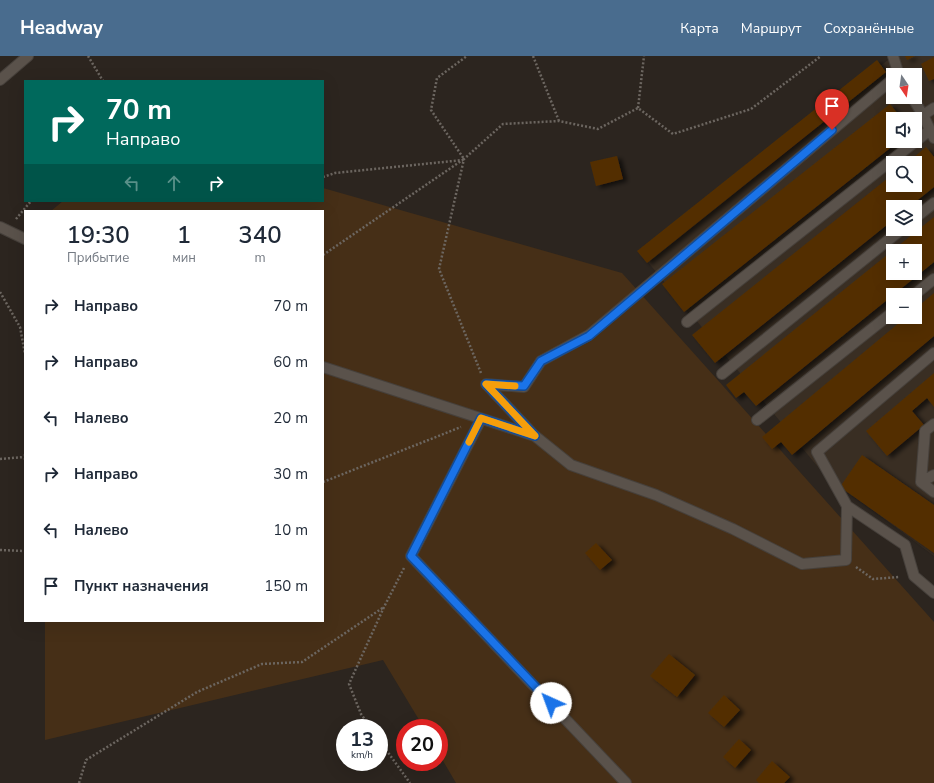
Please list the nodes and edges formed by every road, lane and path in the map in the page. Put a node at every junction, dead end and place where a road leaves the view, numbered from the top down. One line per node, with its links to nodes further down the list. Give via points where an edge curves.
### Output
1 (28, 56): 9 (lane)
2 (88, 56): 10 (path)
3 (467, 56): 18 (path, via 437,78 431,110)
4 (534, 56): 16 (path)
5 (644, 56): 13 (path)
6 (821, 56): 13 (path, via 751,109 673,134)
7 (893, 56): 8 (lane)
8 (896, 68)
9 (0, 80)
10 (102, 80)
11 (886, 85): 36 (lane, via 589,336 541,361 524,386)
12 (916, 104): 15 (lane)
13 (638, 108): 16 (path, via 598,129)
14 (934, 108): 15 (lane)
15 (923, 115): 17 (lane)
16 (559, 121): 18 (path, via 503,124)
17 (932, 134): 31 (lane)
18 (464, 160): 19 (path, via 335,173); 26 (path); 36 (path, via 439,269)
19 (324, 177)
20 (30, 202): 23 (path)
21 (934, 203): 22 (lane)
22 (922, 212)
23 (3, 228): 25 (lane)
24 (893, 236): 35 (lane)
25 (24, 238)
26 (324, 254)
27 (934, 279): 28 (lane)
28 (922, 289)
29 (0, 292): 32 (path, via 20,327)
30 (886, 318): 38 (lane)
31 (687, 322)
32 (24, 349)
33 (934, 354): 47 (lane, via 817,452)
34 (324, 367): 37 (lane)
35 (722, 374)
36 (486, 384): 40 (lane)
37 (481, 418): 40 (lane); 44 (path); 50 (lane)
38 (757, 420)
39 (934, 424): 45 (lane, via 925,431)
40 (535, 436): 51 (lane, via 571,465 656,495 733,529 802,564)
41 (24, 455): 42 (path)
42 (0, 459)
43 (934, 475): 45 (lane)
44 (324, 482)
45 (921, 482): 46 (lane)
46 (934, 492)
47 (847, 506): 51 (lane); 52 (lane, via 905,545)
48 (0, 550): 49 (path)
49 (24, 551)
50 (411, 556): 54 (path); 59 (lane)
51 (846, 560): 52 (path, via 873,579)
52 (914, 576): 53 (lane)
53 (934, 593)
54 (384, 607): 55 (path, via 349,684); 57 (path, via 302,662 262,664 197,692 86,760)
55 (365, 719)
56 (388, 752): 58 (path)
57 (79, 783)
58 (410, 783)
59 (626, 783)

